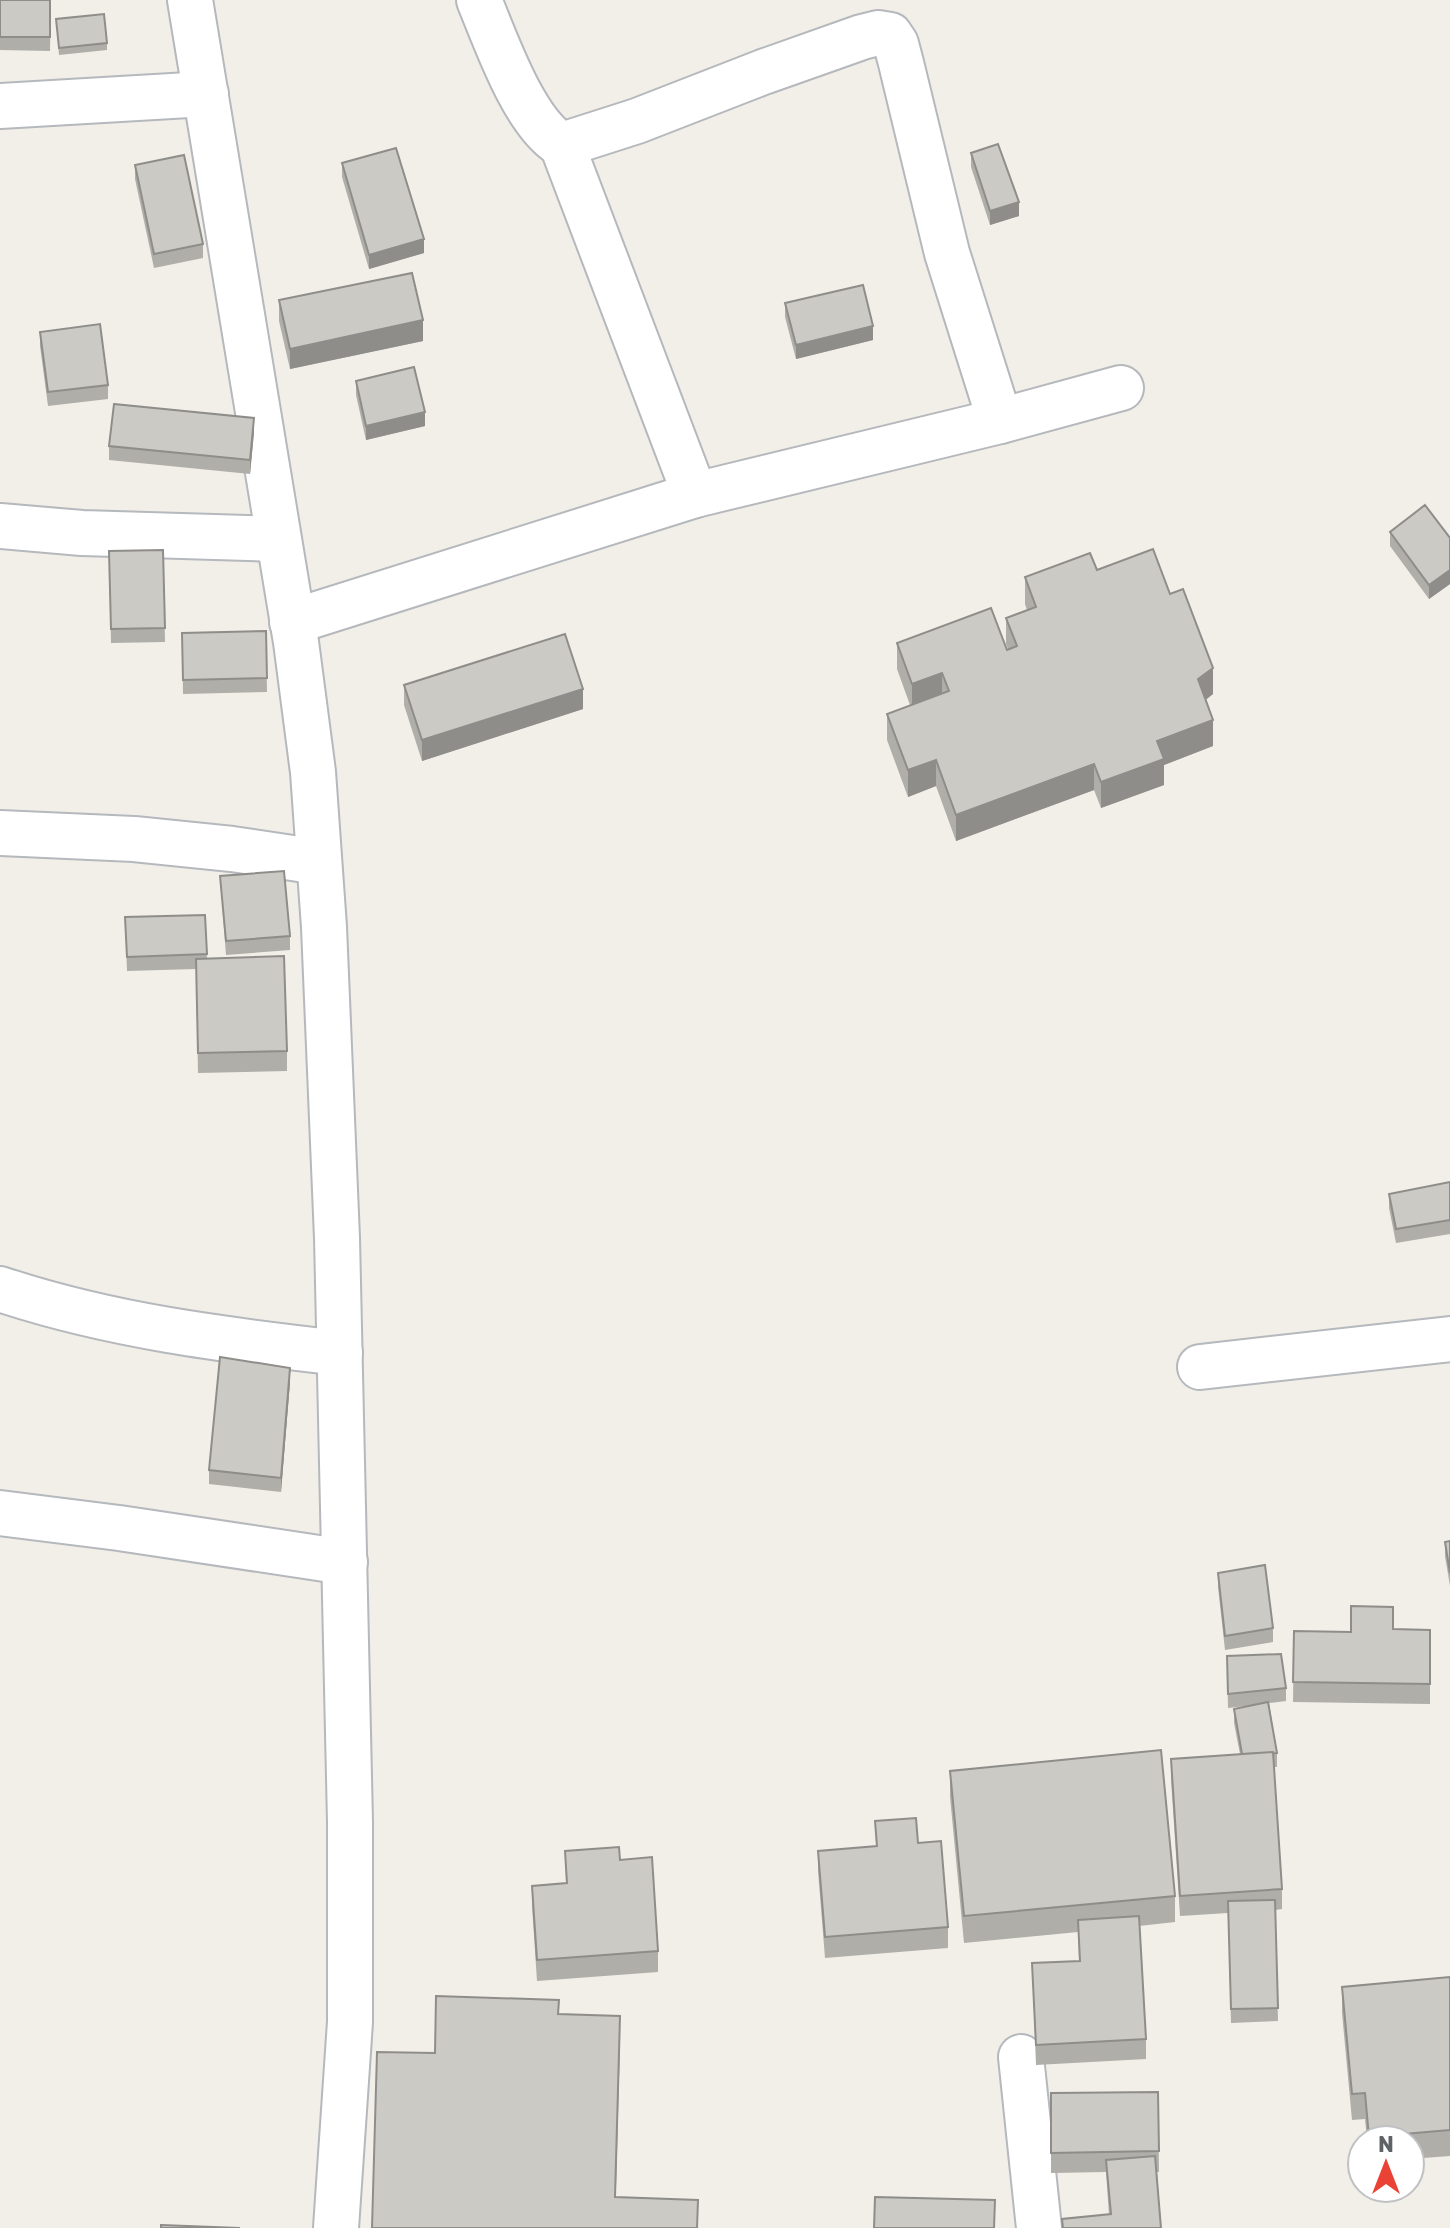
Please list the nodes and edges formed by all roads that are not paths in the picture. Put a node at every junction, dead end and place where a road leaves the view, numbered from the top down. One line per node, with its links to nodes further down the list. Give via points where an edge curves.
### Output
1 (190, 0): 3 (street)
2 (479, 0): 5 (street, via 523,100 549,138)
3 (206, 94): 4 (street); 10 (street)
4 (0, 106)
5 (562, 145): 7 (street, via 862,37 890,35 947,253); 8 (street)
6 (1121, 388): 7 (street)
7 (1000, 421): 8 (street)
8 (695, 495): 11 (street)
9 (0, 526): 10 (street)
10 (278, 539): 11 (street)
11 (292, 622): 13 (street, via 313,772)
12 (0, 833): 13 (street, via 134,839)
13 (319, 862): 16 (street)
14 (0, 1289): 16 (street, via 105,1319 214,1339)
15 (1450, 1339): 17 (street)
16 (340, 1353): 19 (street)
17 (1200, 1367)
18 (0, 1513): 19 (street)
19 (345, 1562): 21 (street, via 350,2022)
20 (1021, 2057): 22 (street)
21 (336, 2228)
22 (1039, 2228)

